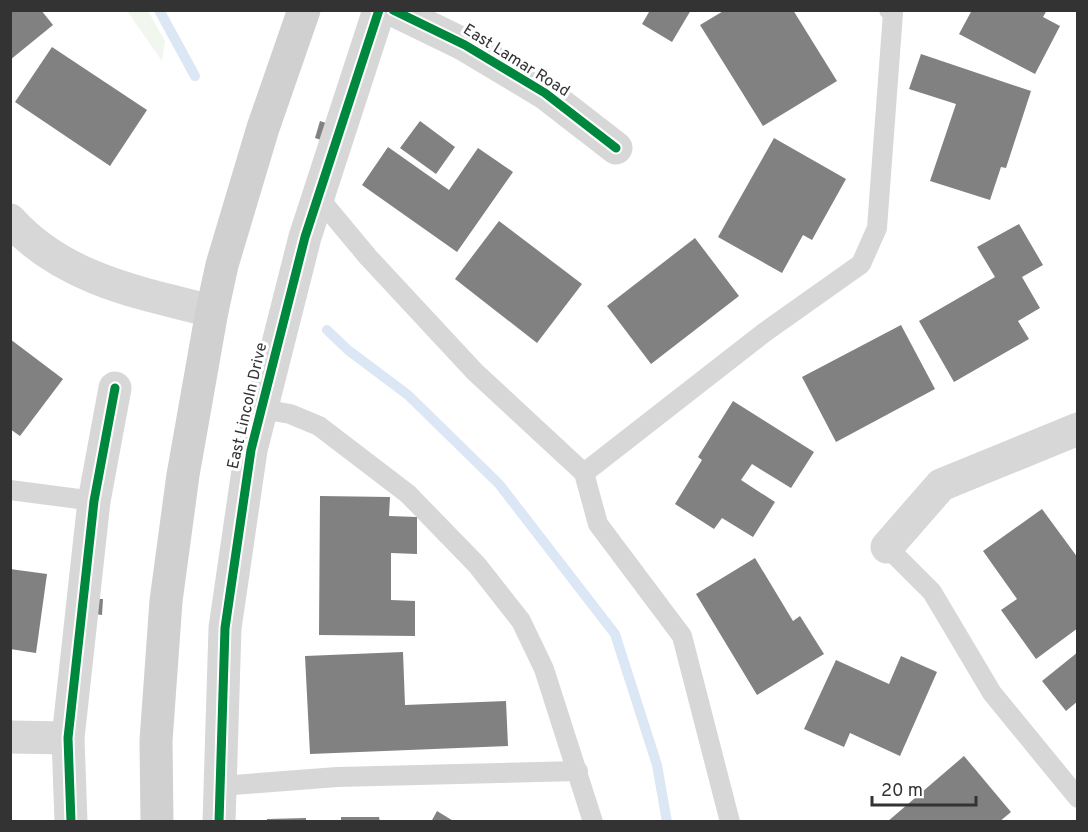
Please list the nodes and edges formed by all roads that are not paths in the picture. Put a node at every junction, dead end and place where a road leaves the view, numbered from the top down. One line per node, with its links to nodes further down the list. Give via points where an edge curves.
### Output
1 (304, 10): 8 (main road, via 263,128)
2 (379, 10): 6 (street, East Lincoln Drive)
3 (393, 10): 5 (street, East Lamar Road, via 465,45 545,93)
4 (889, 10): 12 (lane, via 893,13 877,228 861,264 765,332)
5 (616, 148)
6 (318, 197): 10 (street, East Lincoln Drive); 12 (lane, via 475,372)
7 (10, 220): 8 (street, via 57,260 86,275)
8 (212, 311): 22 (main road, via 166,601 156,741)
9 (115, 388): 14 (street)
10 (262, 409): 18 (lane, via 290,414 319,426 408,494 477,565 521,621 544,669); 19 (street, East Lincoln Drive, via 251,450 225,628)
11 (1077, 429): 15 (street, via 941,485)
12 (584, 472): 25 (lane, via 598,524 682,636)
13 (10, 490): 14 (lane)
14 (94, 501): 17 (street)
15 (888, 547): 20 (lane, via 932,592 992,693)
16 (10, 737): 17 (street)
17 (69, 738): 21 (street)
18 (578, 771): 19 (lane, via 337,777); 24 (lane)
19 (220, 786): 23 (street, East Lincoln Drive)
20 (1077, 798)
21 (71, 822)
22 (157, 822)
23 (219, 822)
24 (593, 822)
25 (730, 822)

